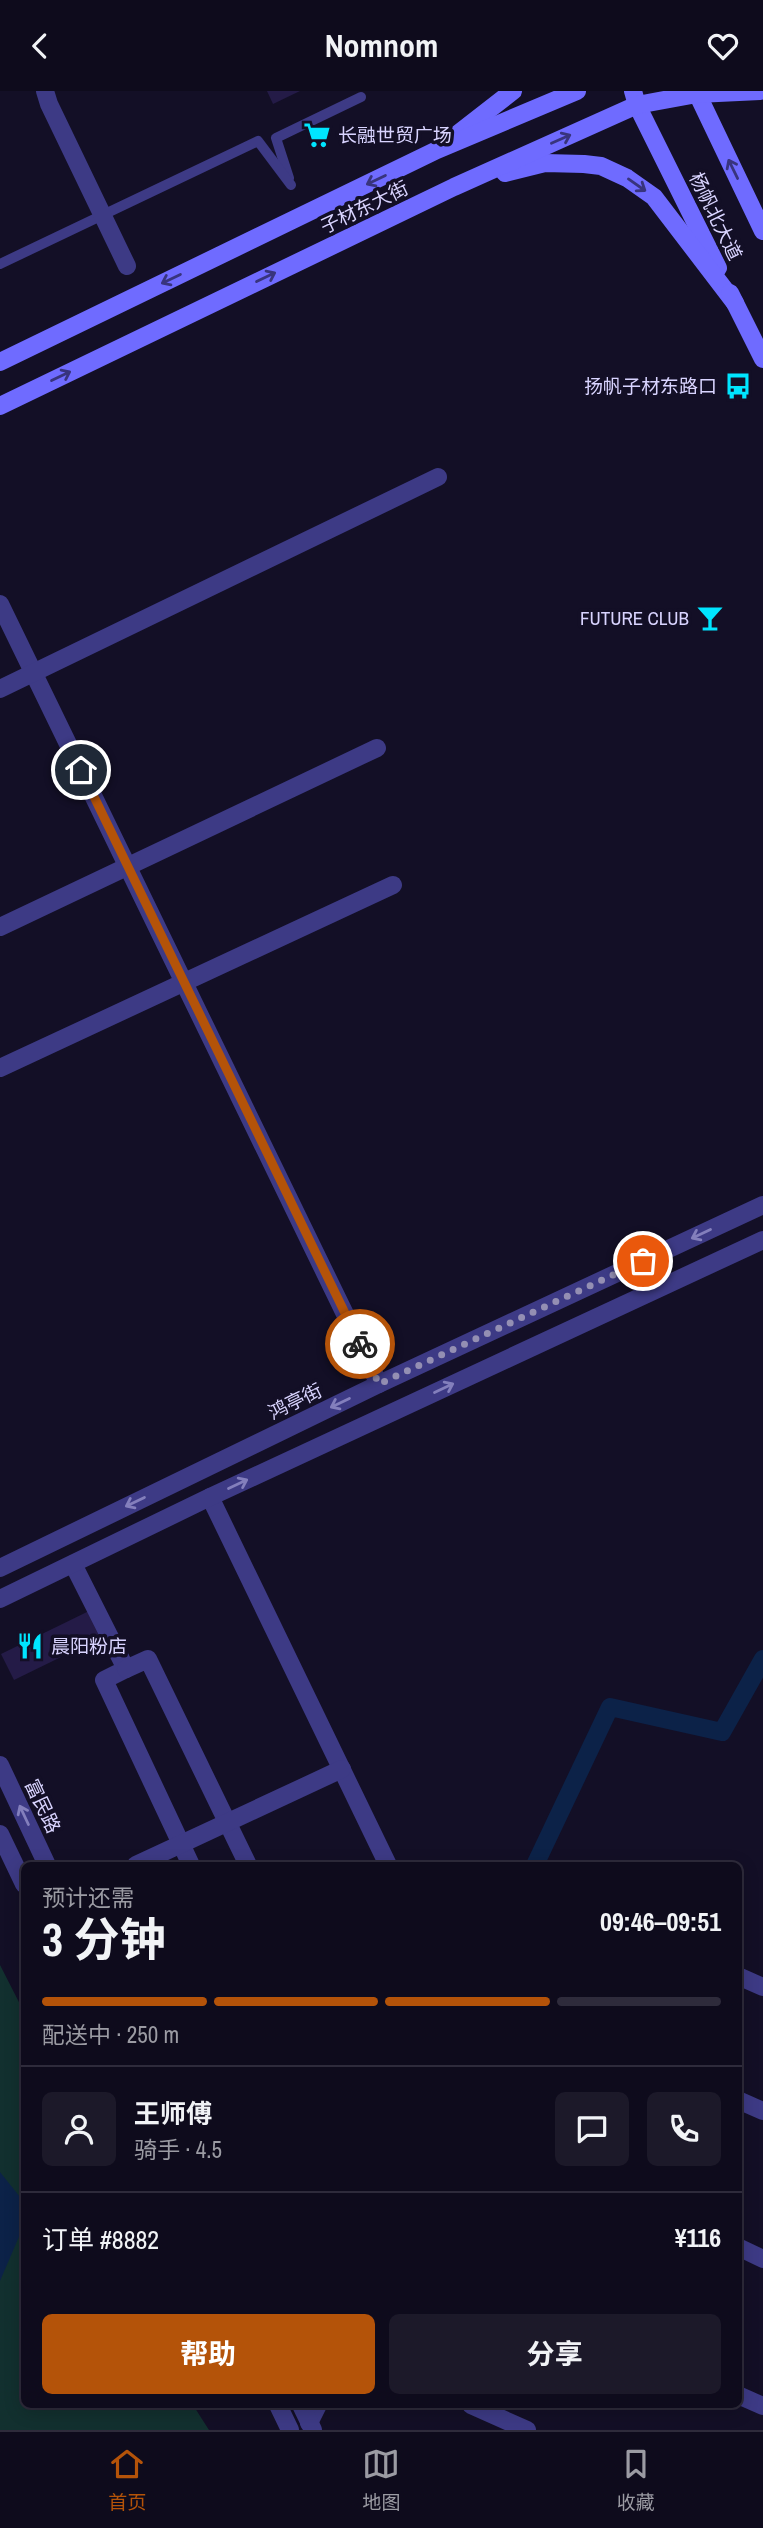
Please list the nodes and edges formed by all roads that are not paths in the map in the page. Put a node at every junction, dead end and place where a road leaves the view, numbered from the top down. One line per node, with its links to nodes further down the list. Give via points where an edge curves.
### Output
1 (45, 91): 10 (street)
2 (513, 91): 8 (main road)
3 (577, 91): 8 (main road, 子材东大街)
4 (760, 91): 5 (main road, 子材东大街)
5 (696, 92): 7 (main road, 子材东大街); 11 (main road, 杨帆北大道, one-way to 5)
6 (361, 97): 10 (lane, via 276,138 291,185 258,141)
7 (635, 98): 9 (main road, 子材东大街, one-way to 7); 14 (main road, 杨帆北大道)
8 (437, 150): 16 (main road, 子材东大街, one-way to 16)
9 (454, 187): 14 (main road, one-way to 14, via 545,163 601,166 654,197); 17 (main road, 子材东大街, one-way to 9)
10 (103, 215): 12 (lane); 13 (street)
11 (763, 231)
12 (0, 264)
13 (127, 266)
14 (735, 303): 15 (main road, 杨帆北大道)
15 (763, 359)
16 (0, 362)
17 (0, 406)
18 (438, 477): 20 (street)
19 (0, 604): 20 (street)
20 (34, 673): 21 (street); 23 (street)
21 (0, 689)
22 (377, 748): 23 (street)
23 (128, 866): 25 (street); 26 (street)
24 (393, 885): 26 (street)
25 (0, 927)
26 (184, 982): 27 (street); 30 (street)
27 (0, 1068)
28 (763, 1205): 30 (street, 鸿亭街, one-way to 30)
29 (763, 1240): 31 (street, one-way to 29)
30 (379, 1384): 33 (street, 鸿亭街, one-way to 33)
31 (210, 1497): 32 (street); 37 (street)
32 (73, 1564): 34 (street); 35 (street)
33 (0, 1568)
34 (0, 1599)
35 (127, 1669): 38 (street, via 148,1660); 40 (street, via 104,1680)
36 (0, 1765): 41 (street, 富民路, one-way to 36)
37 (342, 1769): 38 (street); 45 (street)
38 (228, 1823): 40 (street); 44 (street)
39 (0, 1834): 46 (street)
40 (181, 1844): 42 (street); 43 (street)
41 (46, 1862)
42 (142, 1862)
43 (190, 1862)
44 (247, 1862)
45 (387, 1862)
46 (21, 1878)
47 (742, 1978): 48 (street)
48 (763, 1987)
49 (742, 2102): 50 (street)
50 (763, 2111)
51 (742, 2249): 52 (street)
52 (763, 2259)
53 (742, 2397): 54 (street)
54 (763, 2406)
55 (279, 2408): 60 (street)
56 (302, 2408): 59 (street)
57 (317, 2408): 59 (street)
58 (478, 2408): 61 (street)
59 (311, 2427)
60 (290, 2430)
61 (527, 2430)

